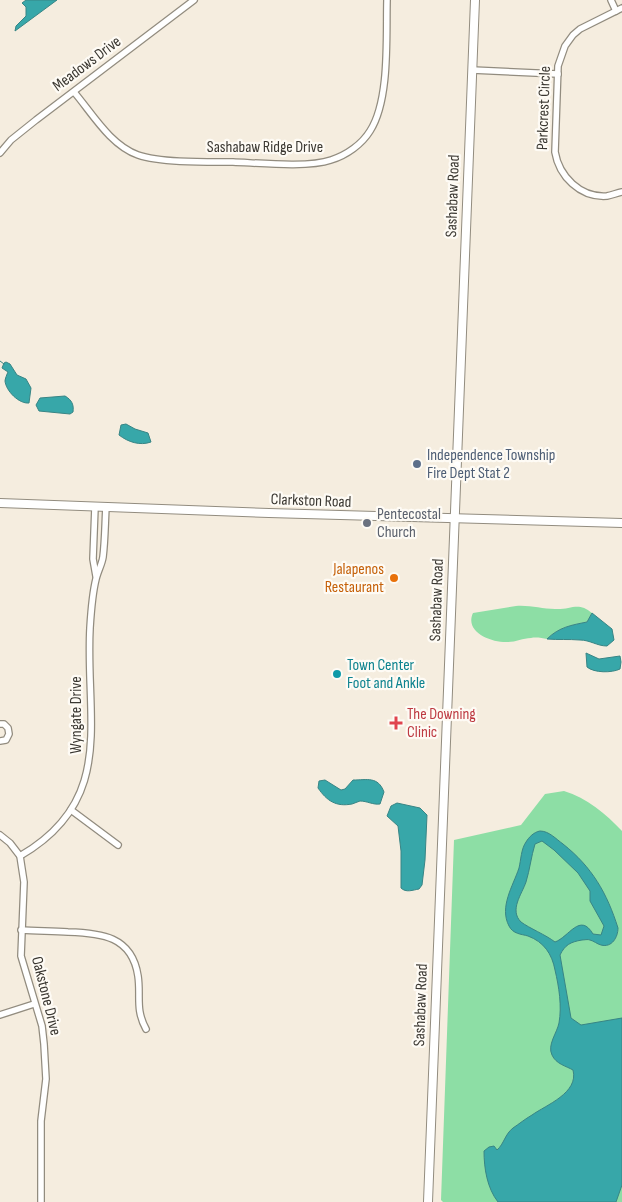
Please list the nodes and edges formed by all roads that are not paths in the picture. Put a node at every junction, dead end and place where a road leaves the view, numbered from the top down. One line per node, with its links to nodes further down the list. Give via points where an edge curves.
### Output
1 (194, 0): 8 (street, Meadows Drive)
2 (387, 0): 8 (street, Sashabaw Ridge Drive, via 384,80 379,111 363,141 330,161 263,163 138,155 118,144)
3 (475, 0): 6 (main road, Sashabaw Road)
4 (611, 0): 5 (street)
5 (619, 9): 7 (street, Parkcrest Circle, via 573,34 562,52)
6 (472, 70): 7 (street); 14 (main road, Sashabaw Road)
7 (558, 74): 10 (street, Parkcrest Circle, via 555,152 560,168 570,183 585,192 606,196)
8 (74, 92): 9 (street, Meadows Drive, via 11,140)
9 (0, 153)
10 (622, 192)
11 (0, 503): 12 (main road, Clarkston Road)
12 (95, 507): 13 (main road, Clarkston Road); 16 (street, Wyngate Drive)
13 (106, 508): 14 (main road, Clarkston Road); 16 (street, Wyngate Drive, via 103,559)
14 (454, 519): 15 (main road, Clarkston Road); 28 (main road, Sashabaw Road)
15 (622, 523)
16 (96, 578): 19 (street, Wyngate Drive, via 90,633 91,755 84,783)
17 (0, 724): 18 (street, via 8,728 9,734 6,740)
18 (0, 741)
19 (70, 810): 21 (street); 22 (street, Wyngate Drive, via 45,841)
20 (0, 835): 22 (street)
21 (118, 845)
22 (20, 856): 23 (street, Oakstone Drive, via 24,882)
23 (21, 930): 24 (street, Oakstone Drive, via 21,956); 26 (street, via 93,933 119,942 136,966 139,1010)
24 (34, 1004): 25 (street); 27 (street, Oakstone Drive, via 42,1026 46,1061 41,1121)
25 (0, 1015)
26 (146, 1029)
27 (41, 1202)
28 (428, 1202)

